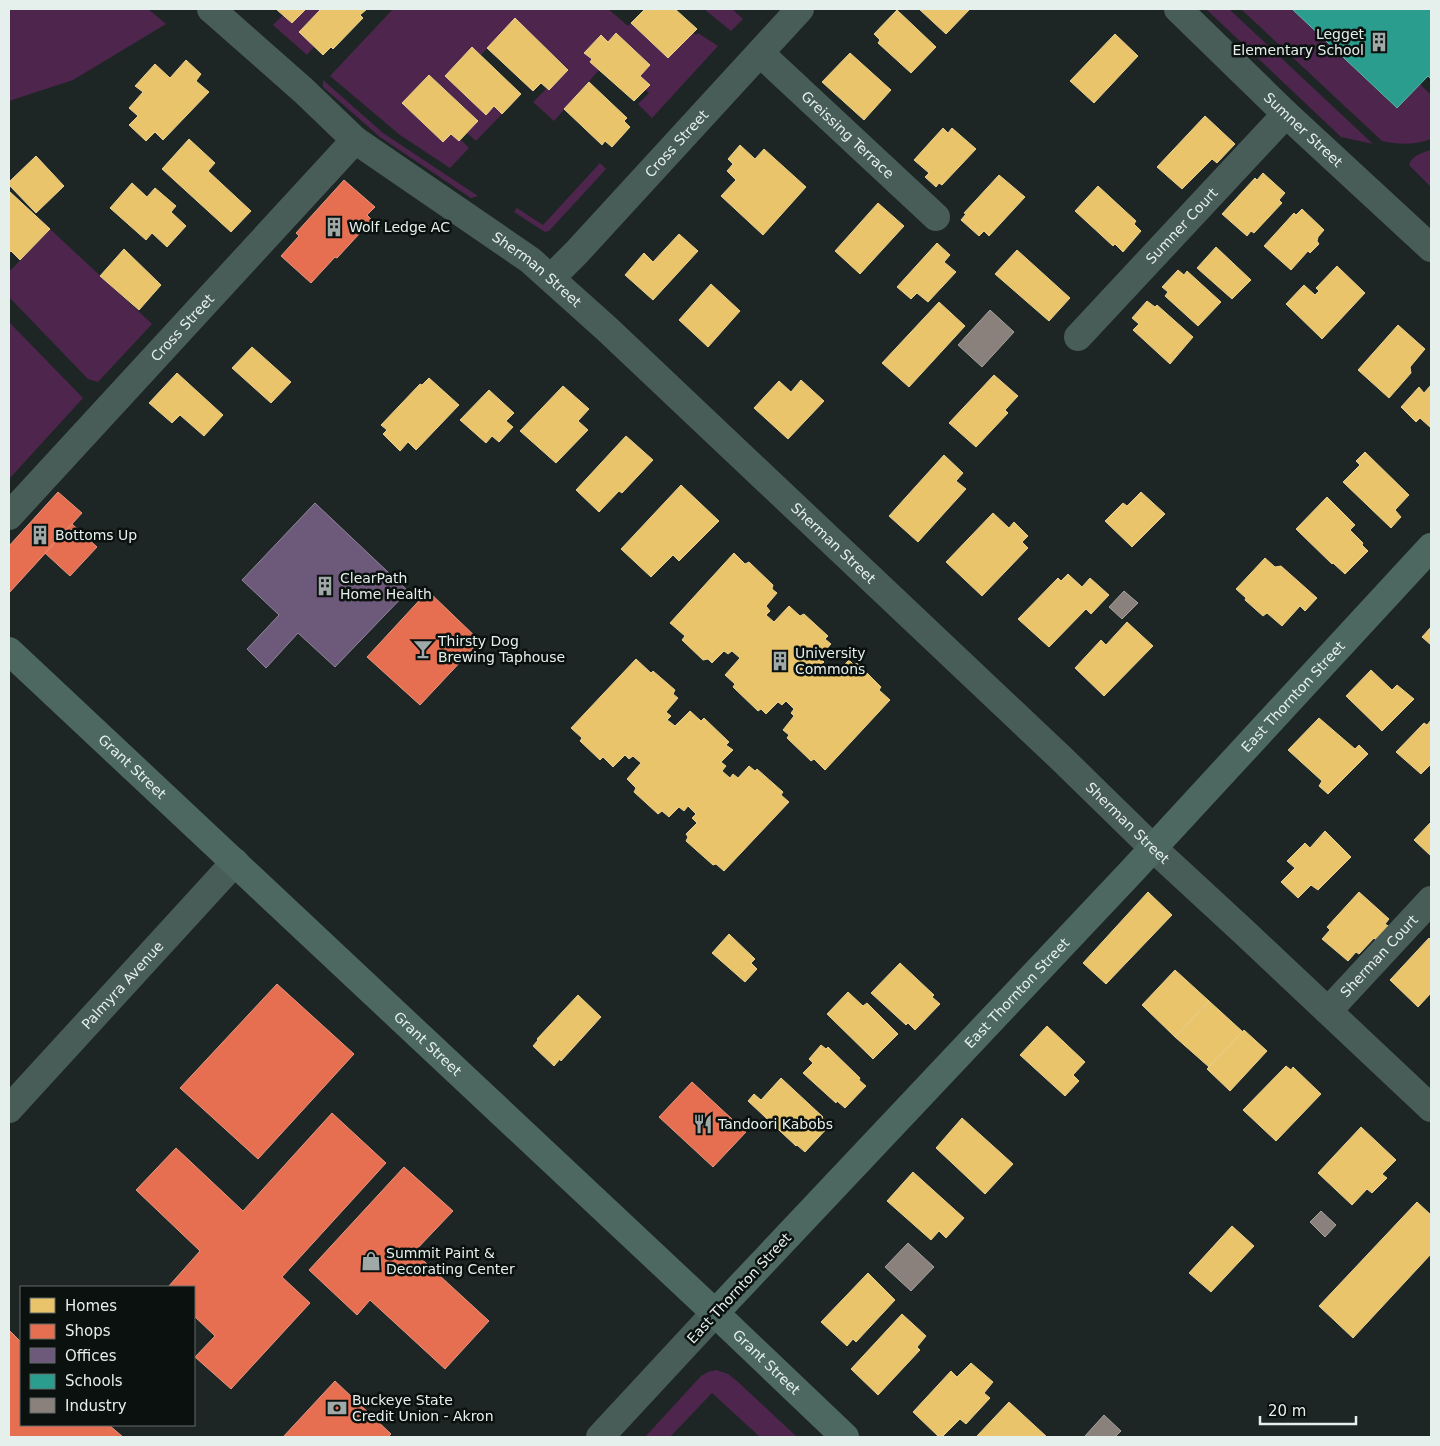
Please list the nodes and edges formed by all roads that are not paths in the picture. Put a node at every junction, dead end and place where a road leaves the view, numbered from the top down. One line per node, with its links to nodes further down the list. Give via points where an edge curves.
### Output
1 (211, 9): 6 (street, Sherman Street)
2 (800, 9): 4 (street, Cross Street)
3 (1178, 9): 5 (street, Sumner Street)
4 (760, 53): 7 (street, Greissing Terrace); 9 (street, Cross Street)
5 (1286, 114): 8 (street, Sumner Street); 10 (street, Sumner Court)
6 (355, 140): 9 (street, Sherman Street, via 530,260); 11 (street, Cross Street)
7 (936, 217)
8 (1431, 248)
9 (551, 278): 14 (street, Sherman Street)
10 (1078, 337)
11 (9, 516)
12 (1431, 547): 14 (main road, East Thornton Street)
13 (9, 650): 15 (main road, Grant Street)
14 (1153, 848): 17 (street, Sherman Street); 20 (main road, East Thornton Street)
15 (235, 862): 19 (street, Palmyra Avenue); 20 (main road, Grant Street)
16 (1431, 900): 17 (street, Sherman Court)
17 (1328, 1011): 18 (street, Sherman Street)
18 (1431, 1108)
19 (9, 1109)
20 (715, 1313): 21 (street, East Thornton Street); 22 (main road, Grant Street)
21 (600, 1437)
22 (846, 1437)

